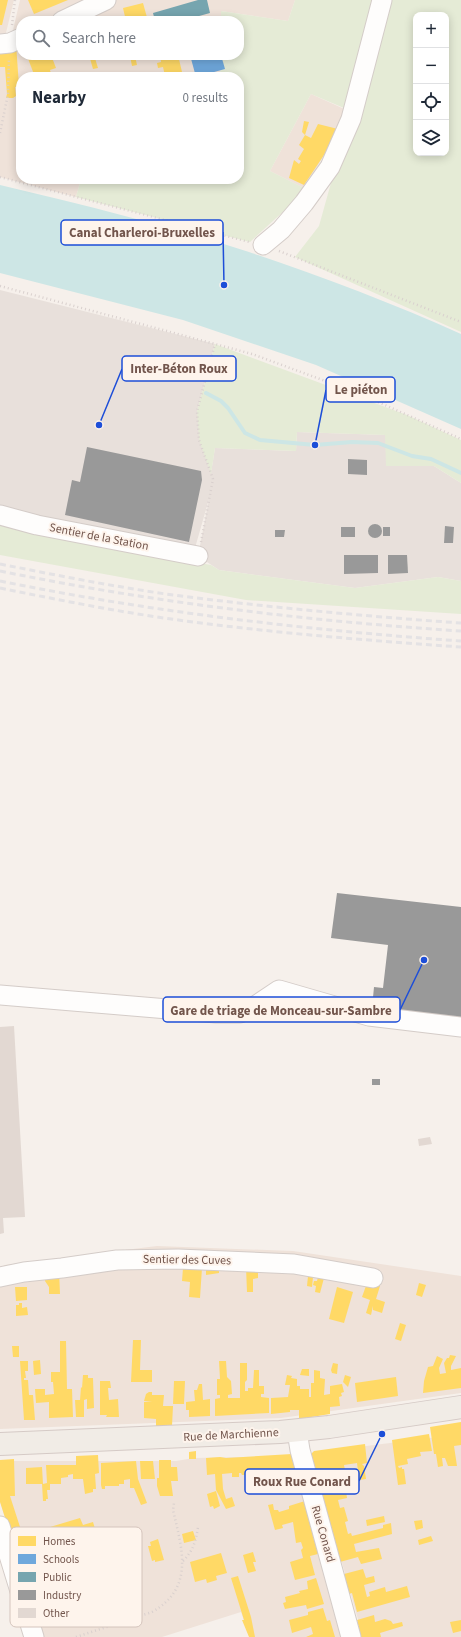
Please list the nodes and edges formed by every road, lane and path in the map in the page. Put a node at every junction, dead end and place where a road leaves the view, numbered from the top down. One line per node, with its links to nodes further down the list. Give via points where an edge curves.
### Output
1 (15, 0): 5 (path)
2 (106, 0): 4 (street)
3 (382, 0): 10 (street, via 351,119 330,166 304,203 281,230)
4 (72, 16)
5 (10, 42): 6 (path, via 8,94)
6 (0, 133)
7 (0, 177): 8 (path)
8 (16, 181)
9 (27, 184): 10 (path)
10 (263, 245): 12 (path)
11 (0, 286): 13 (path)
12 (461, 322)
13 (215, 344): 14 (path, via 252,354 358,394); 16 (path, via 197,411 199,440 213,479)
14 (461, 439)
15 (0, 515): 16 (street, Sentier de la Station, via 37,525)
16 (198, 556)
17 (0, 996): 18 (street, via 240,1013 279,990 369,1016)
18 (461, 1027)
19 (0, 1277): 20 (street, Sentier des Cuves, via 117,1260 178,1259 294,1264)
20 (373, 1278)
21 (461, 1407): 22 (main road, Rue de Marchienne)
22 (298, 1431): 23 (main road, Rue de Marchienne); 34 (street, Rue Conard, via 300,1450)
23 (0, 1444)
24 (174, 1503): 28 (path, via 173,1510)
25 (0, 1526): 27 (street)
26 (198, 1528): 28 (path, via 194,1546)
27 (10, 1559)
28 (183, 1562): 29 (path, via 183,1569 170,1599 152,1612)
29 (142, 1615)
30 (31, 1627): 32 (street)
31 (106, 1627): 33 (path)
32 (34, 1637)
33 (76, 1637)
34 (352, 1637)

